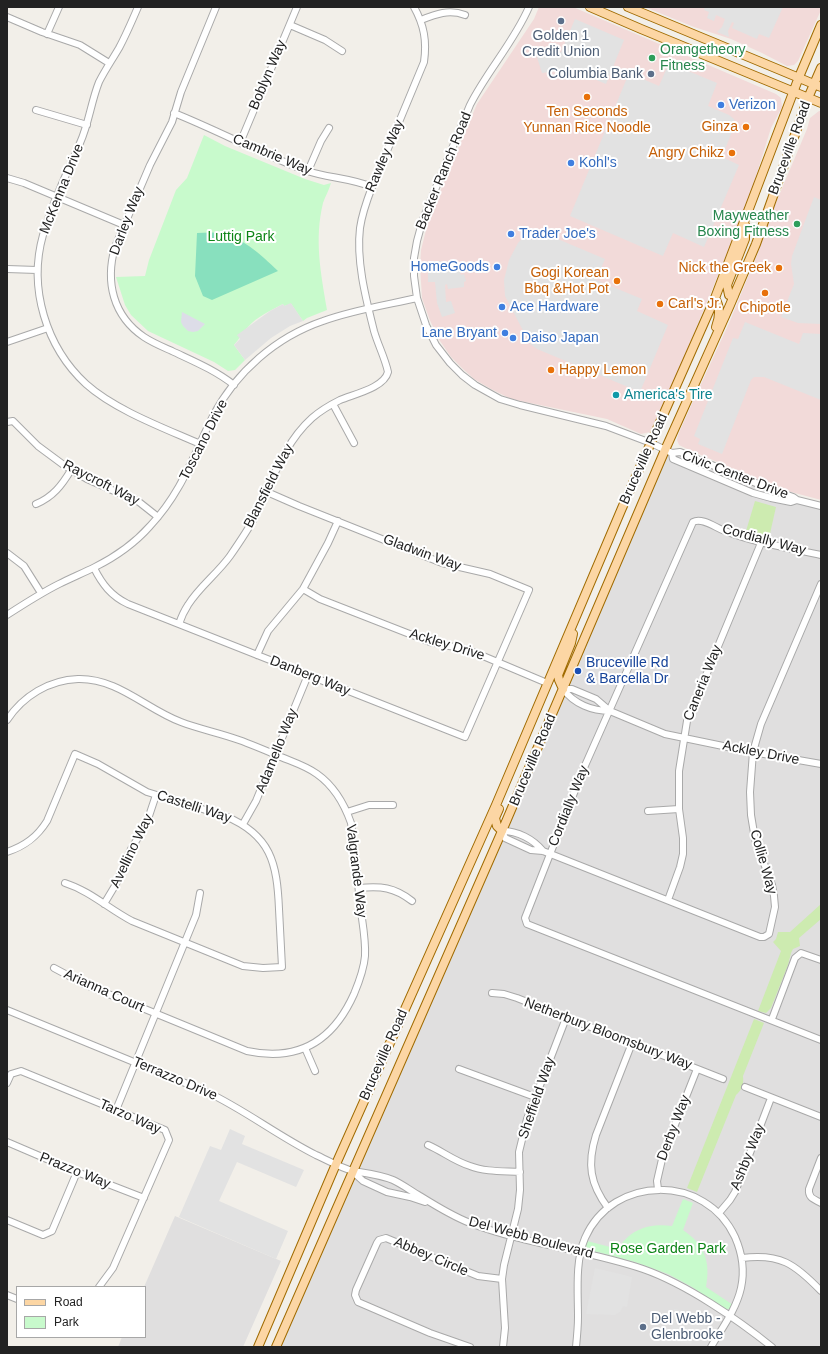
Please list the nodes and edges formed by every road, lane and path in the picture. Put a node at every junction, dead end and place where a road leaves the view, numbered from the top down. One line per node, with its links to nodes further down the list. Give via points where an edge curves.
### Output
1 (59, 7): 14 (street)
2 (138, 7): 16 (street, McKenna Drive)
3 (216, 7): 24 (street, Darley Way)
4 (297, 7): 12 (street, Boblyn Way)
5 (414, 7): 11 (street, Rawley Way)
6 (529, 7): 37 (street, Backer Ranch Road, via 470,105 423,219 414,258)
7 (590, 7): 20 (main road)
8 (628, 7): 18 (main road)
9 (465, 15): 11 (street, via 445,12)
10 (7, 18): 14 (street)
11 (421, 20): 30 (street, Rawley Way, via 426,42 422,69)
12 (290, 25): 15 (street, via 325,40); 27 (street, Boblyn Way)
13 (821, 26): 18 (main road, Bruceville Road)
14 (47, 34): 16 (street, via 80,45)
15 (342, 51)
16 (110, 63): 25 (street, McKenna Drive, via 95,94)
17 (821, 68): 19 (main road, Bruceville Road)
18 (799, 77): 19 (main road); 20 (main road, Bruceville Road)
19 (818, 85): 21 (main road, Bruceville Road)
20 (793, 92): 21 (main road); 32 (main road, Bruceville Road)
21 (808, 98): 22 (main road); 36 (main road, Bruceville Road, via 756,244)
22 (821, 103)
23 (36, 110): 25 (street)
24 (174, 113): 27 (street, Cambrie Way); 33 (street, Darley Way, via 166,136)
25 (87, 125): 31 (street, McKenna Drive)
26 (329, 128): 28 (street)
27 (240, 143): 28 (street, Cambrie Way)
28 (308, 171): 30 (street, Cambrie Way, via 323,176 351,179)
29 (7, 178): 31 (street)
30 (372, 187): 39 (street, Rawley Way, via 362,217 359,244 361,271)
31 (57, 197): 33 (street); 35 (street, McKenna Drive, via 42,236)
32 (745, 220): 36 (main road, Bruceville Road, via 745,239 727,285 729,295); 38 (main road, Bruceville Road)
33 (124, 225): 43 (street, Darley Way, via 115,248 110,272 114,296 120,311 145,338 212,369)
34 (7, 269): 35 (street)
35 (37, 270): 40 (street, McKenna Drive, via 40,302)
36 (734, 296): 42 (main road, Bruceville Road)
37 (417, 298): 39 (street, Toscano Drive); 47 (street, Backer Ranch Road, via 426,325 443,354 462,375 480,388 510,403 606,426)
38 (715, 298): 42 (main road, Bruceville Road, via 719,317 704,354); 47 (main road, Bruceville Road)
39 (369, 309): 43 (street, Toscano Drive, via 323,321 293,334 255,361); 44 (street, Blansfield Way, via 387,367 387,377 372,387)
40 (48, 328): 41 (street); 48 (street, McKenna Drive, via 71,368 100,395 125,410)
41 (7, 342)
42 (700, 373): 49 (main road, Bruceville Road)
43 (234, 385): 48 (street, Toscano Drive, via 214,415)
44 (333, 404): 46 (street); 51 (street, Blansfield Way, via 301,429 282,459)
45 (7, 422): 50 (street, Raycroft Way, via 13,421 38,446)
46 (354, 443)
47 (651, 443): 49 (street, Civic Center Drive); 65 (main road, Bruceville Road)
48 (200, 444): 55 (street, Toscano Drive, via 177,491)
49 (668, 451): 52 (street, Civic Center Drive, via 680,452); 52 (street, Civic Center Drive, via 673,459 746,490 791,502); 71 (main road, Bruceville Road)
50 (71, 470): 53 (street, via 54,493); 55 (street, Raycroft Way, via 139,502)
51 (267, 492): 56 (street, Gladwin Way); 66 (street, Blansfield Way, via 243,537 186,606)
52 (797, 500): 54 (street, Civic Center Drive)
53 (36, 504)
54 (821, 506)
55 (158, 517): 60 (street, Toscano Drive, via 128,546)
56 (338, 521): 62 (street); 68 (street, Gladwin Way, via 442,563 490,574 528,590)
57 (761, 542): 59 (street, Cordially Way); 72 (street, Cordially Way, via 702,521 693,522); 74 (street, Caneria Way, via 691,710)
58 (7, 553): 63 (street, via 24,566)
59 (821, 555)
60 (94, 568): 63 (street, Toscano Drive); 66 (street, Danberg Way, via 106,588 117,598)
61 (821, 584): 75 (street, Collie Way, via 760,724)
62 (303, 589): 67 (street, via 268,631); 68 (street, Ackley Drive, via 320,599 430,642 476,652)
63 (41, 593): 64 (street, Toscano Drive)
64 (7, 615)
65 (574, 620): 70 (main road, Bruceville Road); 71 (main road, Bruceville Road, via 570,643 558,675)
66 (179, 624): 67 (street, Danberg Way)
67 (257, 655): 69 (street, Danberg Way)
68 (497, 662): 69 (street, Danberg Way, via 465,737); 70 (street, Ackley Drive)
69 (308, 675): 76 (street, Adamello Way)
70 (547, 683): 77 (main road, Bruceville Road)
71 (563, 689): 72 (street, Ackley Drive, via 572,689 596,699); 72 (street, Ackley Drive, via 575,701 592,708); 85 (main road, Bruceville Road)
72 (610, 711): 74 (street, Ackley Drive, via 650,728); 88 (street, Cordially Way, via 583,770)
73 (7, 720): 76 (street, Valgrande Way, via 16,708 36,692 55,683 86,679 114,687 181,722 239,740)
74 (684, 738): 75 (street, Ackley Drive); 81 (street, Caneria Way, via 679,771)
75 (753, 752): 78 (street, Ackley Drive); 92 (street, Collie Way, via 751,815 755,839 772,885 775,907 769,934 760,937)
76 (276, 755): 83 (street, Valgrande Way, via 304,766 323,778 340,797); 84 (street, Adamello Way, via 256,801)
77 (512, 764): 85 (main road, Bruceville Road, via 508,786 495,818 497,826); 120 (main road, Bruceville Road)
78 (821, 764)
79 (156, 795): 84 (street, Castelli Way, via 225,816); 87 (street, Castelli Way, via 74,754 42,829 27,844); 94 (street, Avellino Way, via 146,825)
80 (393, 805): 83 (street, via 369,805)
81 (679, 809): 82 (street); 92 (street, Caneria Way, via 683,838 682,854)
82 (648, 811)
83 (347, 812): 90 (street, Valgrande Way, via 353,834)
84 (242, 824): 95 (street, Castelli Way, via 261,840 270,854 275,870 278,882 282,967 242,966)
85 (502, 830): 86 (street, Collie Way, via 530,839); 86 (street, Collie Way, via 505,838 510,841 531,850); 121 (main road, Bruceville Road)
86 (543, 851): 88 (street, Collie Way)
87 (7, 852)
88 (550, 854): 92 (street, Collie Way); 102 (street, Cordially Way, via 524,918 527,924)
89 (65, 883): 94 (street, Castelli Way, via 85,891)
90 (359, 888): 93 (street, via 386,888 403,894); 105 (street, Valgrande Way, via 365,945 363,969 339,1022)
91 (200, 893): 95 (street, via 196,915)
92 (668, 900)
93 (412, 901)
94 (104, 904): 95 (street, Castelli Way, via 132,921)
95 (185, 943): 100 (street)
96 (821, 960): 102 (street, via 801,953 795,958)
97 (54, 968): 100 (street, Arianna Court, via 84,984)
98 (492, 993): 101 (street, Netherbury Bloomsbury Way, via 510,996)
99 (7, 1010): 106 (street, Terrazzo Drive)
100 (155, 1014): 105 (street, Valgrande Way, via 259,1054 289,1053); 106 (street)
101 (566, 1018): 104 (street, Netherbury Bloomsbury Way); 113 (street, Sheffield Way)
102 (772, 1019): 103 (street, Cordially Way)
103 (821, 1040)
104 (632, 1043): 108 (street, Netherbury Bloomsbury Way); 128 (street, via 592,1150 591,1167 594,1183)
105 (305, 1048): 109 (street)
106 (136, 1063): 115 (street); 120 (street, Terrazzo Drive, via 225,1100 296,1144)
107 (459, 1068): 113 (street)
108 (697, 1069): 110 (street, Netherbury Bloomsbury Way); 124 (street, Derby Way, via 663,1155 658,1171)
109 (315, 1071)
110 (723, 1079)
111 (7, 1082): 115 (street, Tarzo Way, via 11,1074 21,1071)
112 (745, 1087): 114 (street)
113 (535, 1097): 123 (street, Sheffield Way, via 519,1152)
114 (772, 1098): 116 (street); 129 (street, Ashby Way, via 735,1192)
115 (116, 1110): 125 (street, Tarzo Way, via 165,1130 169,1140)
116 (821, 1118)
117 (7, 1142): 122 (street, Prazzo Way)
118 (428, 1145): 123 (street, via 471,1167)
119 (821, 1158): 126 (street, via 808,1194)
120 (336, 1164): 121 (street, Del Webb Boulevard); 140 (main road, Bruceville Road)
121 (352, 1171): 127 (street, Del Webb Boulevard, via 363,1180 387,1192); 127 (street, Del Webb Boulevard, via 392,1179); 141 (main road, Bruceville Road)
122 (77, 1172): 125 (street, Prazzo Way); 130 (street, via 52,1231 43,1235)
123 (520, 1172): 131 (street, Sheffield Way, via 518,1209)
124 (658, 1189): 128 (street, via 636,1193); 129 (street, via 694,1197)
125 (144, 1198): 135 (street, Tarzo Way, via 113,1268)
126 (821, 1202)
127 (437, 1207): 131 (street, Del Webb Boulevard, via 468,1222)
128 (608, 1208): 132 (street, via 593,1224)
129 (719, 1213): 133 (street, via 732,1232)
130 (7, 1220)
131 (511, 1235): 132 (street, Del Webb Boulevard); 134 (street, Sheffield Way)
132 (580, 1252): 139 (street, Del Webb Boulevard, via 638,1267 660,1276); 144 (street)
133 (742, 1258): 136 (street, via 760,1256 787,1262); 139 (street, via 742,1286)
134 (502, 1279): 142 (street, Abbey Circle, via 472,1274 386,1238 377,1243 356,1290 358,1302); 143 (street, Sheffield Way, via 505,1328)
135 (100, 1286)
136 (821, 1291)
137 (7, 1295): 138 (street)
138 (16, 1300)
139 (730, 1316): 145 (street); 146 (street, Del Webb Boulevard)
140 (258, 1347)
141 (276, 1347)
142 (470, 1347)
143 (503, 1347)
144 (576, 1347)
145 (711, 1347)
146 (772, 1347)

